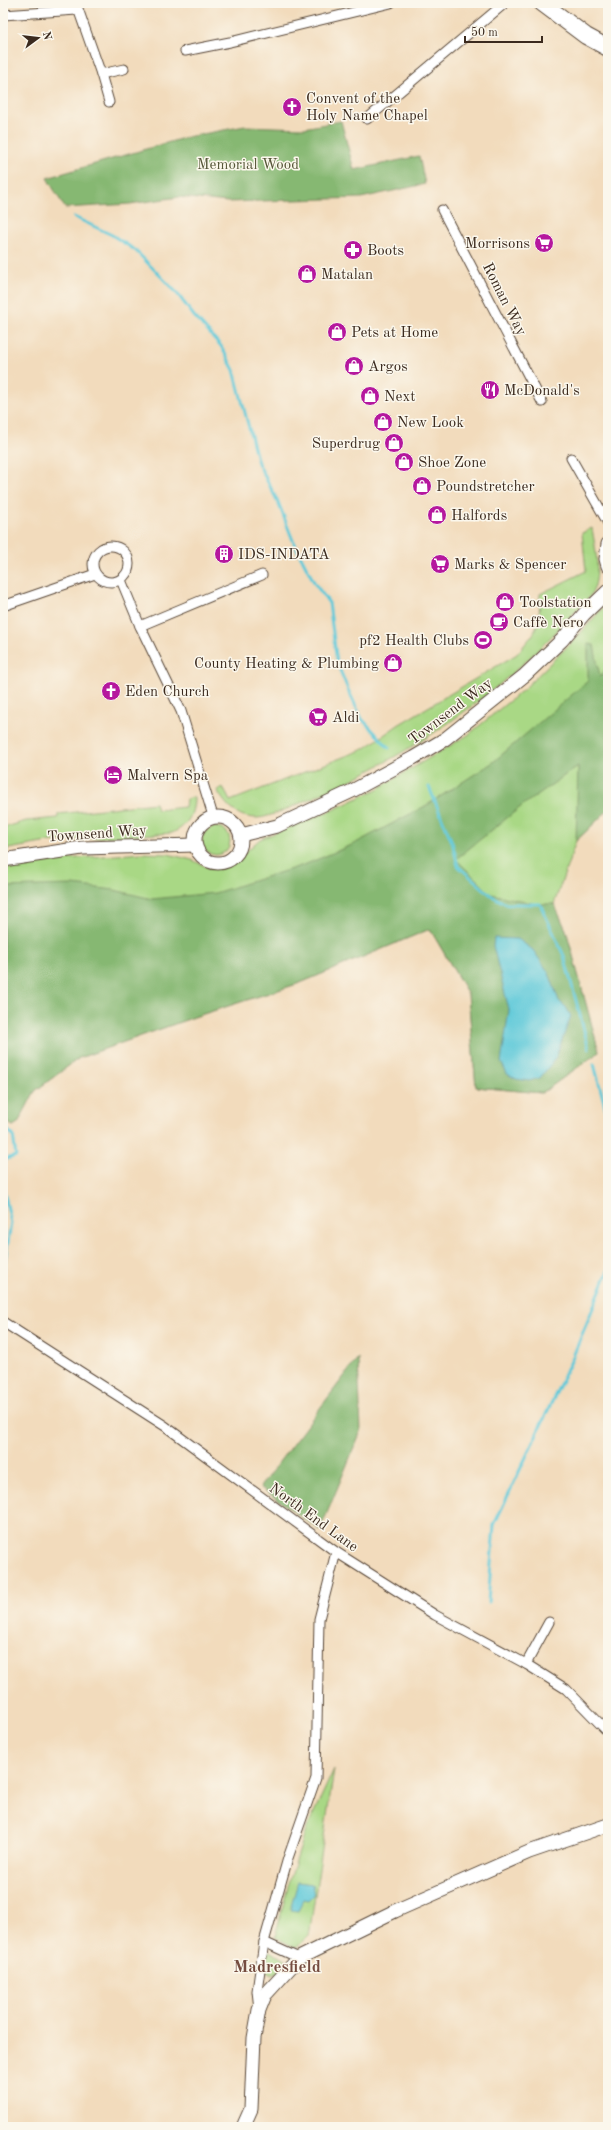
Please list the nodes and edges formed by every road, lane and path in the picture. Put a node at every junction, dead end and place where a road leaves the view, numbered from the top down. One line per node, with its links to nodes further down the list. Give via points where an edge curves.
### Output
1 (391, 3): 7 (street)
2 (505, 3): 11 (street)
3 (542, 3): 6 (highway, via 586,36)
4 (76, 7): 5 (street); 9 (street)
5 (3, 15)
6 (608, 48)
7 (185, 51)
8 (124, 69): 9 (street)
9 (101, 74): 10 (street)
10 (109, 102)
11 (367, 119)
12 (442, 210): 13 (street, Roman Way)
13 (542, 402)
14 (571, 458): 15 (street)
15 (608, 523)
16 (608, 544): 17 (main road)
17 (608, 566)
18 (95, 574): 20 (street, via 102,580 112,583); 20 (street, via 93,565 96,554 106,546 115,546 126,553 130,560 127,575); 22 (street)
19 (262, 575): 23 (street)
20 (121, 580): 23 (street)
21 (608, 592): 25 (main road, Townsend Way, via 525,675 445,738 352,791 277,826)
22 (3, 606)
23 (140, 626): 24 (street, via 181,711)
24 (213, 816): 25 (main road, via 229,819 236,825); 26 (main road, via 197,828)
25 (241, 836): 26 (main road, via 238,851 227,862 217,864 206,861 197,853)
26 (195, 845): 27 (main road, Townsend Way, via 82,848)
27 (3, 860)
28 (3, 1322): 29 (street, North End Lane, via 165,1426)
29 (336, 1552): 31 (street, North End Lane, via 435,1615); 34 (street, via 319,1619 316,1778 288,1858)
30 (549, 1622): 31 (street)
31 (526, 1664): 32 (street, North End Lane, via 566,1689)
32 (608, 1732)
33 (608, 1825): 35 (main road, via 529,1852 481,1872)
34 (264, 1942): 35 (street); 36 (street, via 257,1991)
35 (299, 1958): 36 (main road, via 265,1995)
36 (259, 2010): 37 (main road, via 254,2038 251,2108)
37 (243, 2127)

